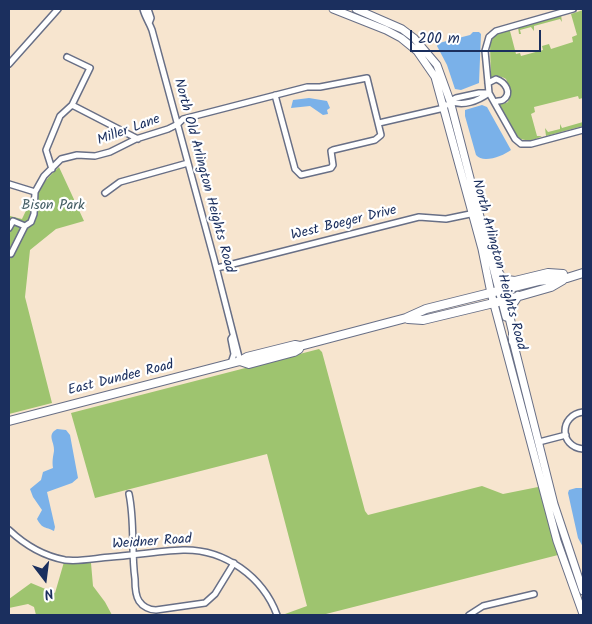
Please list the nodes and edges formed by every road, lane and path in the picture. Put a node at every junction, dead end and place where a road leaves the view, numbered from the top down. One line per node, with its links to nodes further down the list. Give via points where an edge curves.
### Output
1 (58, 9): 9 (street)
2 (144, 9): 7 (street, North Old Arlington Heights Road)
3 (148, 9): 7 (street, North Old Arlington Heights Road)
4 (333, 9): 16 (main road, North Arlington Heights Road, via 389,31 416,51 434,77)
5 (356, 9): 13 (main road, North Arlington Heights Road, via 392,23 414,38 437,66)
6 (573, 9): 10 (street, via 496,31 489,37 485,51)
7 (150, 23): 18 (street, North Old Arlington Heights Road)
8 (67, 57): 15 (street, via 90,68)
9 (9, 64)
10 (488, 83): 11 (street); 14 (street, via 496,79 507,87 503,100)
11 (488, 93): 13 (street, via 479,92); 14 (street)
12 (275, 95): 17 (street, Miller Lane, via 367,78); 17 (street, via 295,169 301,175 331,168 333,150 377,139 382,132); 18 (street, Miller Lane, via 183,118)
13 (450, 102): 16 (street); 26 (main road, North Arlington Heights Road)
14 (494, 102): 19 (street, via 509,132 521,144)
15 (72, 105): 20 (street); 22 (street, via 60,116 46,150)
16 (444, 108): 17 (street); 26 (main road, North Arlington Heights Road)
17 (379, 122)
18 (178, 124): 20 (street, Miller Lane); 21 (street, North Old Arlington Heights Road)
19 (583, 130)
20 (138, 138): 22 (street, Miller Lane, via 110,152 61,160)
21 (188, 163): 25 (street, via 120,182); 31 (street, North Old Arlington Heights Road)
22 (52, 169): 24 (street, Miller Lane)
23 (9, 184): 24 (street)
24 (35, 192): 27 (street, via 34,214)
25 (105, 193)
26 (475, 213): 30 (main road, North Arlington Heights Road); 31 (street, West Boeger Drive, via 446,219 419,217); 35 (main road, North Arlington Heights Road)
27 (25, 226): 28 (street, via 13,221); 29 (street)
28 (9, 228)
29 (9, 253)
30 (491, 258): 32 (main road, via 501,277 507,280 516,281 548,273); 34 (main road, North Arlington Heights Road)
31 (216, 268): 39 (street, North Old Arlington Heights Road)
32 (579, 274): 33 (main road)
33 (567, 278): 34 (main road, East Dundee Road, via 538,281); 36 (main road, East Dundee Road)
34 (500, 291): 35 (main road, East Dundee Road); 37 (main road, North Arlington Heights Road)
35 (491, 293): 37 (main road, North Arlington Heights Road); 38 (main road, East Dundee Road, via 426,309)
36 (518, 296): 37 (main road, East Dundee Road); 40 (main road, via 508,311)
37 (498, 302): 38 (main road, East Dundee Road, via 423,320); 40 (main road, North Arlington Heights Road); 51 (main road, North Arlington Heights Road, via 557,541)
38 (406, 318): 41 (main road, East Dundee Road)
39 (233, 336): 41 (street, North Old Arlington Heights Road); 41 (street, North Old Arlington Heights Road)
40 (513, 341): 45 (main road, North Arlington Heights Road)
41 (236, 362): 43 (main road, East Dundee Road)
42 (583, 412): 44 (street, via 568,420)
43 (9, 421)
44 (566, 435): 45 (street); 46 (street, via 574,447)
45 (539, 442): 51 (main road, North Arlington Heights Road, via 554,504)
46 (583, 449)
47 (128, 494): 49 (street)
48 (9, 530): 49 (street, Weidner Road, via 40,552 66,560)
49 (132, 556): 50 (street, Weidner Road, via 184,550 208,553); 50 (street, via 138,597 152,610 205,603 216,594)
50 (234, 563): 55 (street, Weidner Road, via 262,587)
51 (578, 578): 52 (main road, North Arlington Heights Road); 54 (main road)
52 (583, 591)
53 (534, 594): 56 (street, via 483,606)
54 (583, 614)
55 (277, 615)
56 (469, 615)

